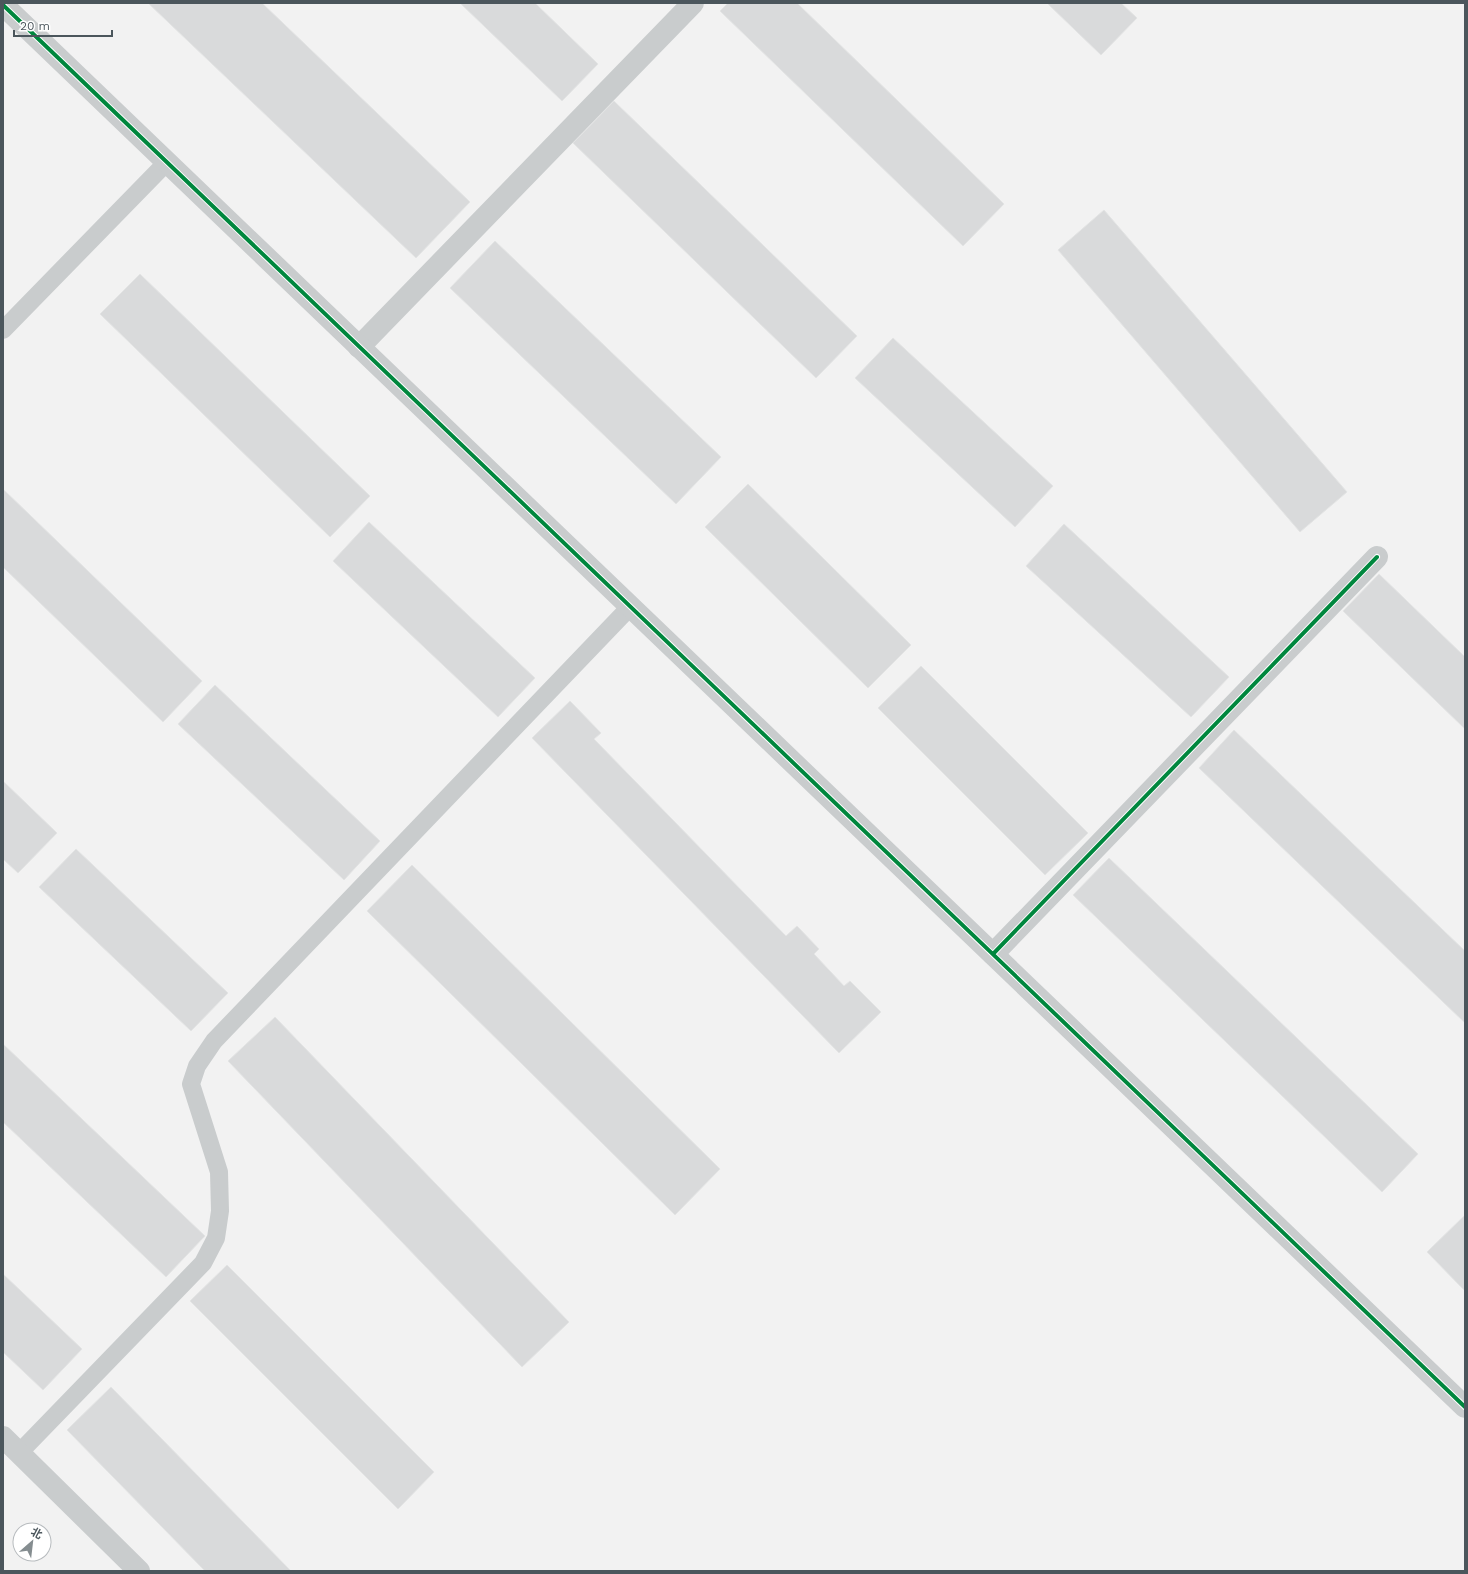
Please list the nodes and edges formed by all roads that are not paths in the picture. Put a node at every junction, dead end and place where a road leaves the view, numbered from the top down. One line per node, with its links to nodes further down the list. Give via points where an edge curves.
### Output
1 (693, 3): 5 (street)
2 (3, 5): 3 (street)
3 (167, 162): 4 (lane); 5 (street)
4 (3, 330)
5 (359, 347): 7 (street)
6 (1377, 557): 8 (street)
7 (630, 606): 8 (street); 11 (lane, via 214,1041 197,1066 190,1084 219,1172 220,1211 216,1238 203,1264)
8 (993, 954): 9 (street)
9 (1465, 1407)
10 (3, 1437): 11 (street)
11 (19, 1453): 12 (street)
12 (140, 1571)

